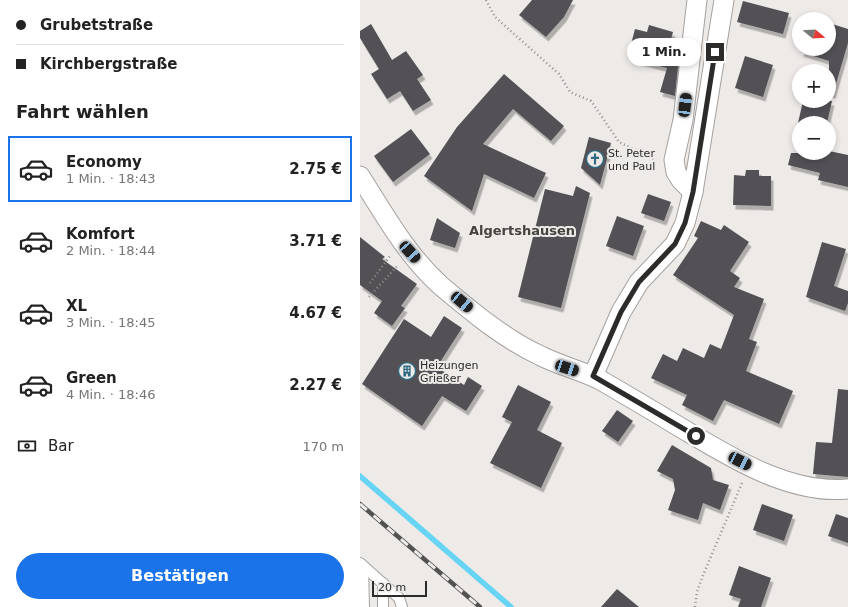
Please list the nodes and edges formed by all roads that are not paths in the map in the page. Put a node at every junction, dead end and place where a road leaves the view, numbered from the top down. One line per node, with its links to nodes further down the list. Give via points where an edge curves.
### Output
1 (697, 0): 4 (street, via 684,120 674,160 676,172)
2 (724, 0): 4 (street)
3 (360, 176): 5 (street, via 406,247 439,283 512,340 540,356)
4 (693, 192): 5 (street, via 685,223 675,244 639,282 621,312)
5 (593, 376): 6 (street, via 749,466 776,478 806,485)
6 (848, 489)
7 (362, 565): 8 (lane); 9 (lane)
8 (383, 583): 10 (lane); 11 (lane, via 399,598)
9 (364, 607)
10 (384, 607)
11 (402, 607)

